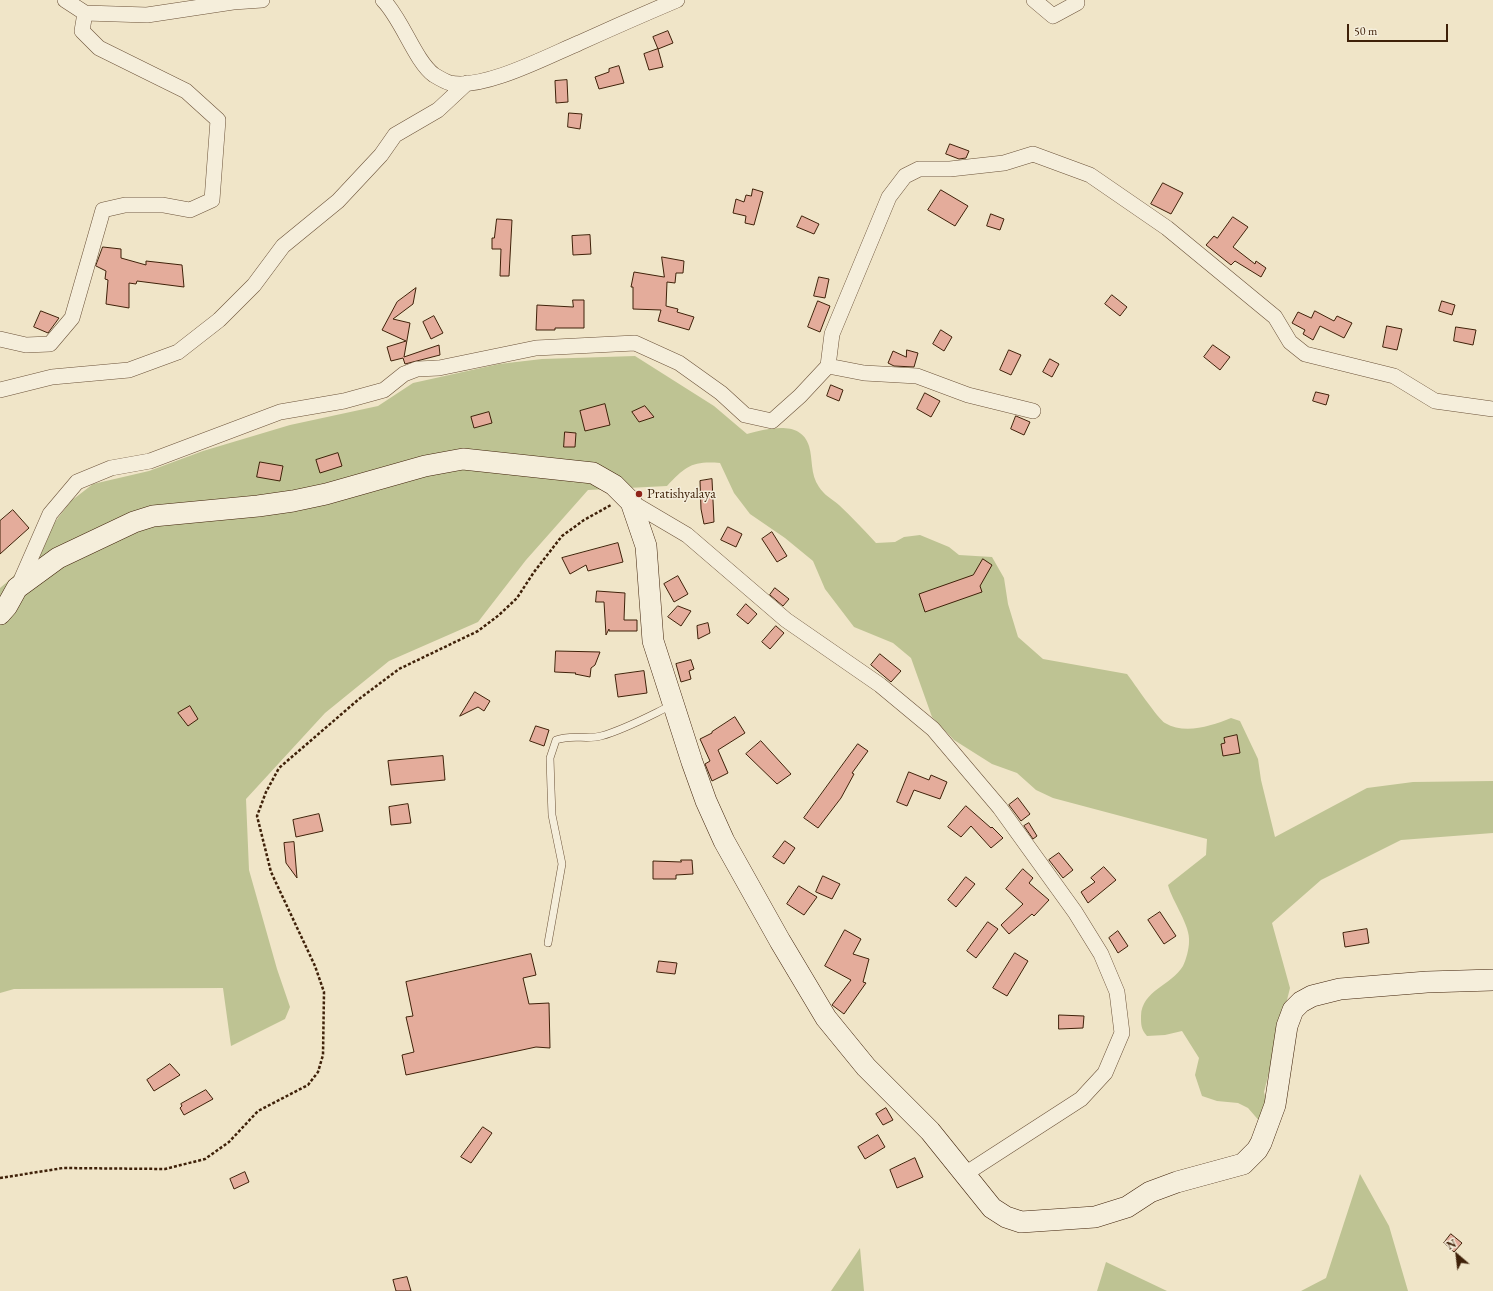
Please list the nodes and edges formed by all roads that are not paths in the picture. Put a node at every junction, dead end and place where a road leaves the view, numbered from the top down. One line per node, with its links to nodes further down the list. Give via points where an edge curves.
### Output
1 (65, 0): 7 (street)
2 (262, 0): 7 (street, via 147,15)
3 (383, 0): 8 (street, via 391,8 433,74 450,83)
4 (677, 0): 8 (street, via 525,66)
5 (1034, 0): 6 (street, via 1053,16 1076,3)
6 (1075, 0)
7 (85, 13): 9 (street, via 82,31 99,48 186,91 218,120 212,200 190,210 163,205 125,205 103,210 72,318 50,344 26,345)
8 (467, 83): 11 (street, via 438,110 396,135 338,201 283,246 254,285 219,320 178,352 128,370 52,376)
9 (0, 339)
10 (828, 366): 12 (street, via 832,334 889,196 905,176 919,169 950,169 1004,163 1033,154 1090,176 1167,228 1274,317 1290,342 1305,354 1394,376 1435,401); 13 (street, via 864,373 917,376 968,395); 15 (street, via 772,421 746,415 721,393 679,363 635,343 536,348 439,368 417,369 404,374 384,390 344,401 280,412 150,461 111,468 77,482 50,514)
11 (0, 390)
12 (1493, 409)
13 (1033, 411)
14 (629, 500): 15 (main road, via 614,485 593,473 463,460 425,466 293,501 153,516 134,522 58,558); 17 (main road, via 646,546 653,642); 20 (street, via 687,535 786,620 880,685 933,730 1000,808 1075,912 1101,954 1117,992 1122,1033 1106,1073 1081,1100)
15 (17, 588): 16 (main road)
16 (0, 614)
17 (673, 705): 18 (lane, via 600,736 566,736 556,740 550,758 552,815 562,864); 20 (main road, via 706,801 724,841 826,1018 866,1067 930,1130)
18 (548, 943)
19 (1493, 980): 20 (main road, via 1340,989 1301,1002 1293,1010 1287,1026 1275,1105 1256,1150 1243,1164 1150,1192 1127,1207 1095,1218 1021,1222 1006,1217 992,1208)
20 (965, 1174)

